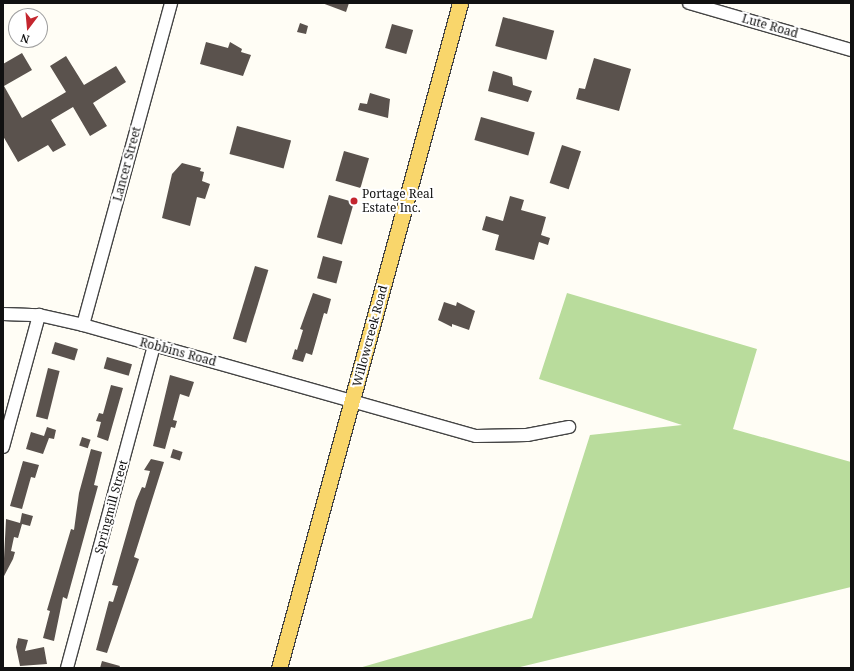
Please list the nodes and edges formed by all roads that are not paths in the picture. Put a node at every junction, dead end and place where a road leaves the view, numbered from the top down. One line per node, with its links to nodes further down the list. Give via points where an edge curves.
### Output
1 (170, 3): 7 (street, Lancer Street)
2 (460, 3): 9 (main road, Willowcreek Road)
3 (689, 3): 4 (street, Lute Road)
4 (851, 50)
5 (3, 314): 6 (street, Robbins Road)
6 (39, 315): 7 (street, Robbins Road); 11 (street)
7 (83, 326): 8 (street, Robbins Road)
8 (154, 346): 9 (street, Robbins Road); 12 (street, Springmill Street)
9 (352, 400): 10 (street, Robbins Road, via 476,436 528,435); 13 (main road, Willowcreek Road)
10 (569, 427)
11 (3, 447)
12 (67, 668)
13 (279, 668)

